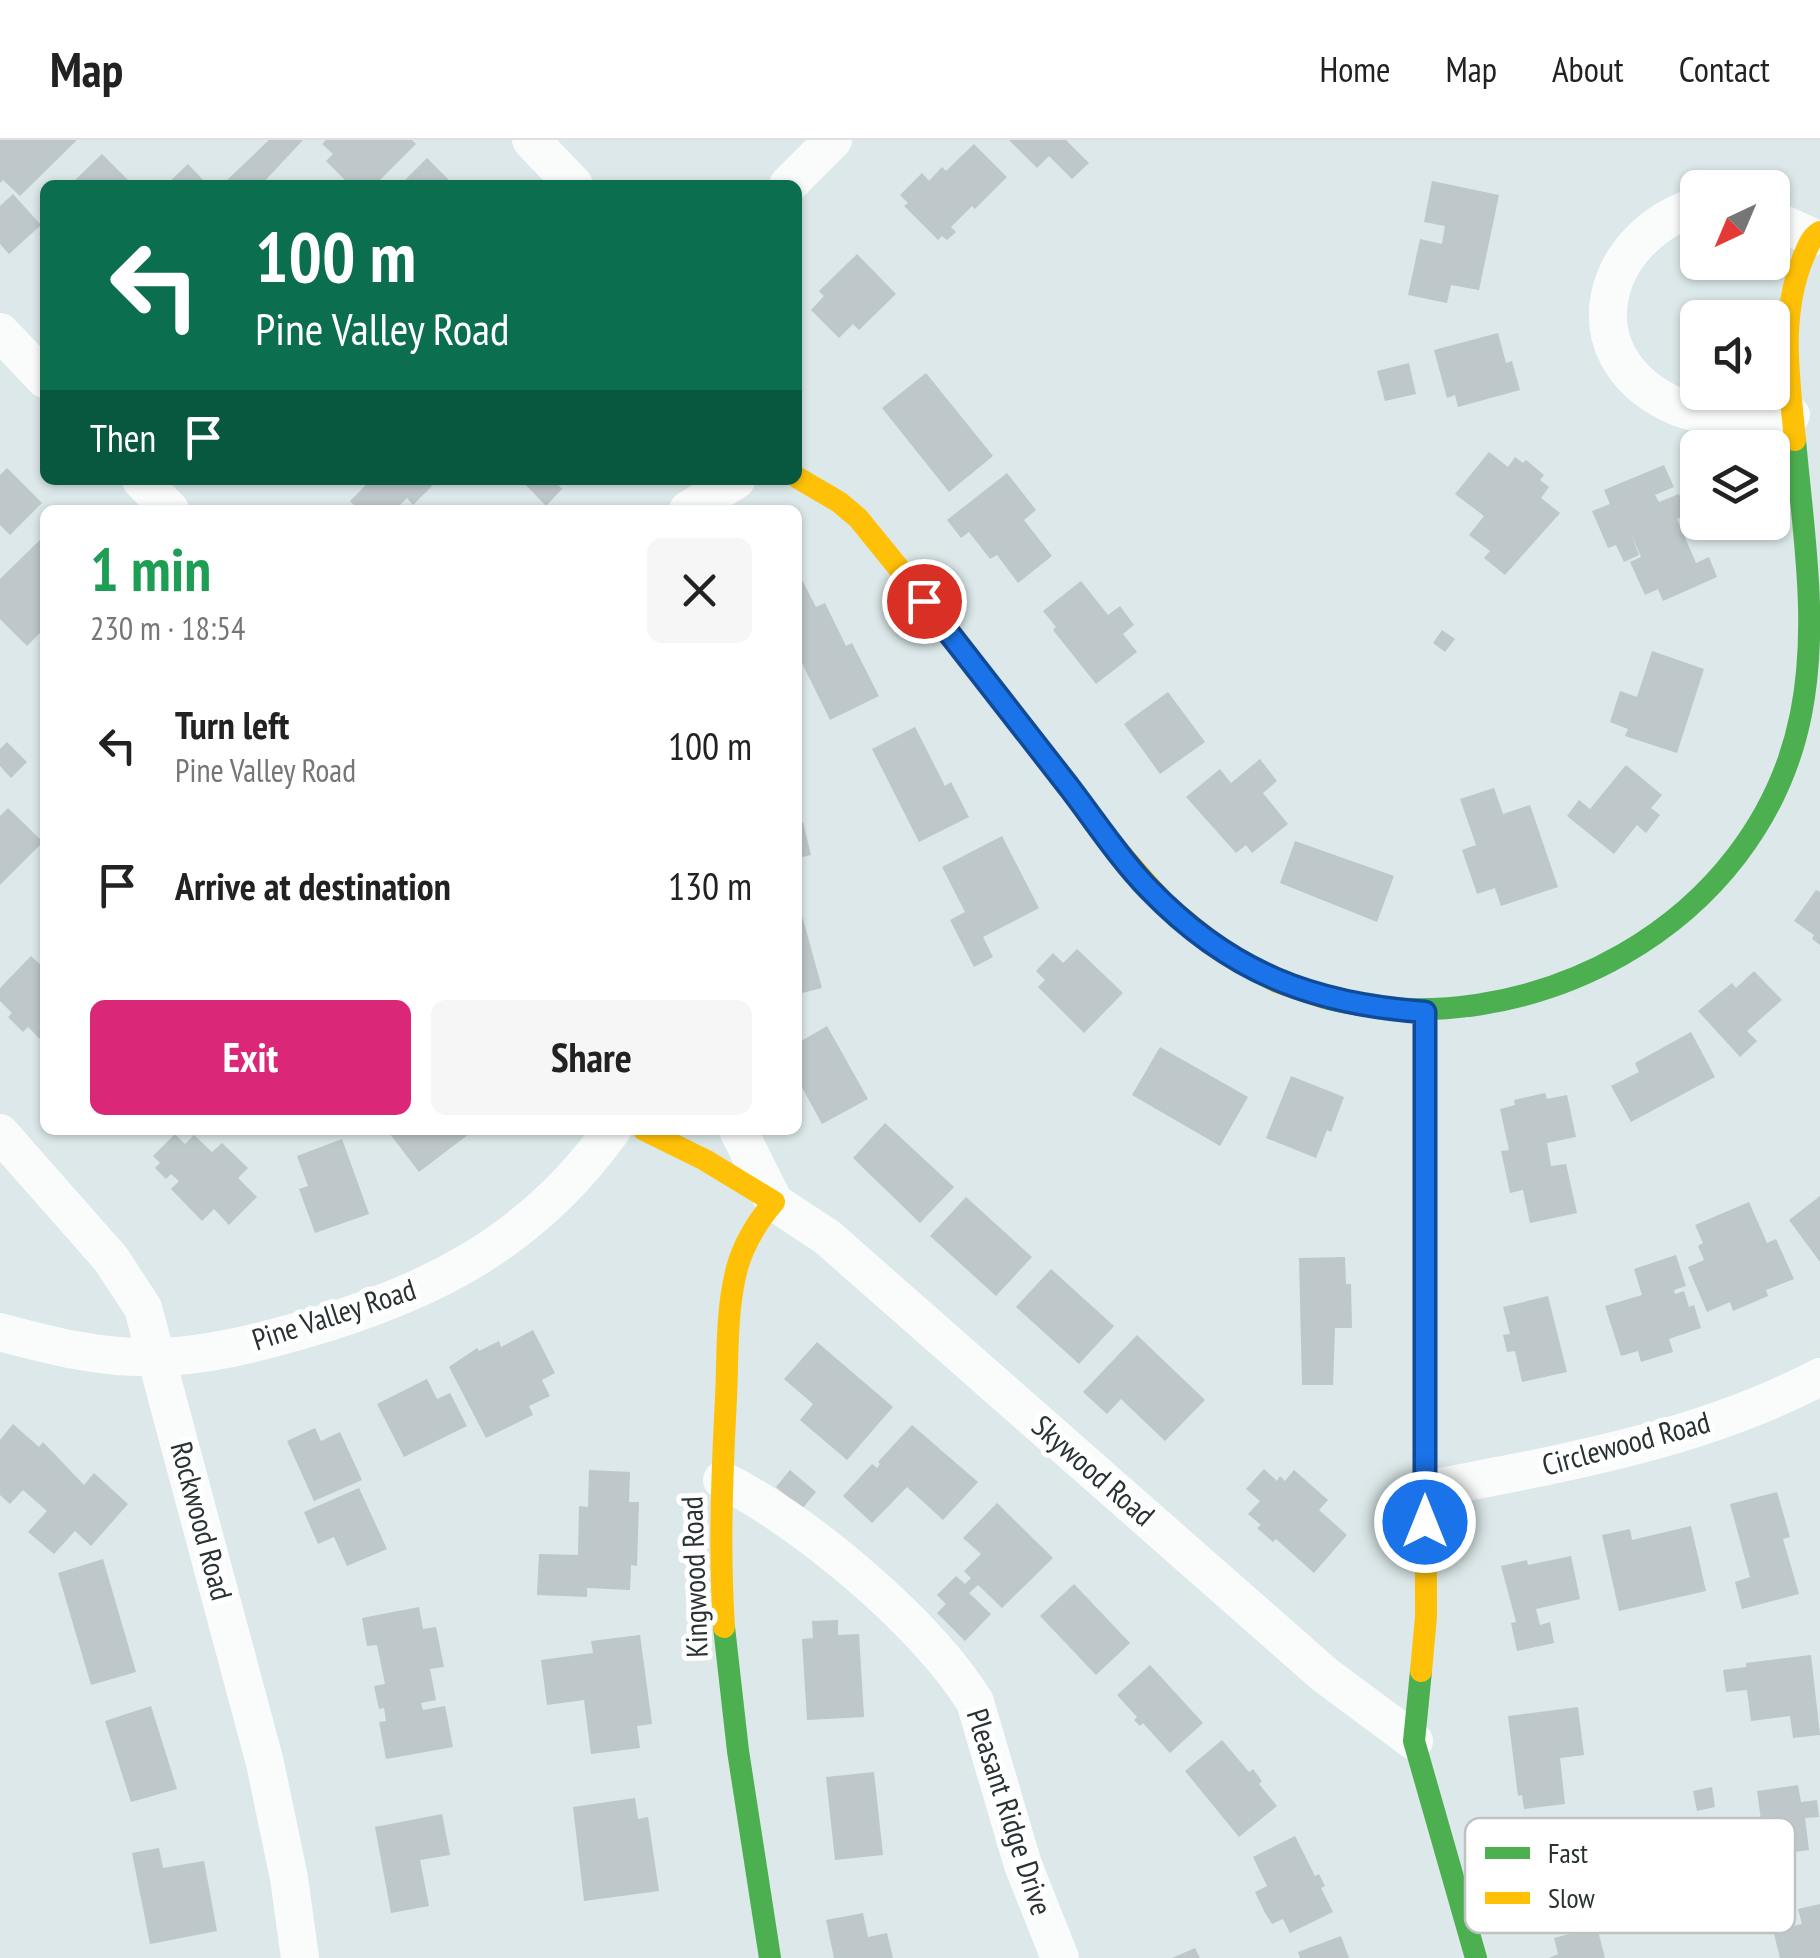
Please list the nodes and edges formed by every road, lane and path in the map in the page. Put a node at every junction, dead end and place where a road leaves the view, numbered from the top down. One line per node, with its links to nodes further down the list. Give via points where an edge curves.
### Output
1 (531, 140): 3 (street)
2 (833, 140): 4 (street)
3 (569, 180)
4 (793, 180)
5 (1680, 214): 10 (street, via 1654,225 1613,276 1608,321 1614,348 1628,370 1668,403 1697,414)
6 (1790, 225): 7 (street)
7 (1816, 234): 10 (street, via 1786,312)
8 (0, 332): 9 (street)
9 (40, 374)
10 (1792, 414): 16 (street)
11 (802, 480): 17 (street, via 858,518 1134,872 1183,922 1220,950 1304,992)
12 (147, 485): 14 (street)
13 (728, 485): 15 (street)
14 (165, 505)
15 (696, 505)
16 (1816, 645): 17 (street, via 1780,778 1749,836 1702,895 1636,948 1572,982 1510,1003)
17 (1425, 1012): 27 (street)
18 (0, 1132): 24 (street, Rockwood Road, via 130,1285)
19 (608, 1135): 24 (street, Pine Valley Road, via 513,1234 420,1290 287,1334)
20 (654, 1135): 22 (street, Skywood Road)
21 (740, 1135): 22 (street, Skywood Road)
22 (774, 1202): 26 (street, Kingwood Road, via 752,1229 734,1281); 28 (street, Skywood Road, via 827,1237 1325,1675)
23 (0, 1332): 24 (street, Pine Valley Road, via 79,1352)
24 (158, 1357): 31 (street, Rockwood Road, via 264,1763)
25 (1819, 1381): 27 (street, Circlewood Road, via 1628,1448)
26 (722, 1480): 32 (street, Kingwood Road, via 727,1656); 33 (street, Pleasant Ridge Drive, via 836,1556 961,1680 975,1702 1023,1865)
27 (1425, 1490): 28 (street, via 1426,1618)
28 (1414, 1741): 29 (street)
29 (1465, 1920)
30 (1469, 1933): 34 (street)
31 (300, 1958)
32 (770, 1958)
33 (1060, 1958)
34 (1476, 1958)

